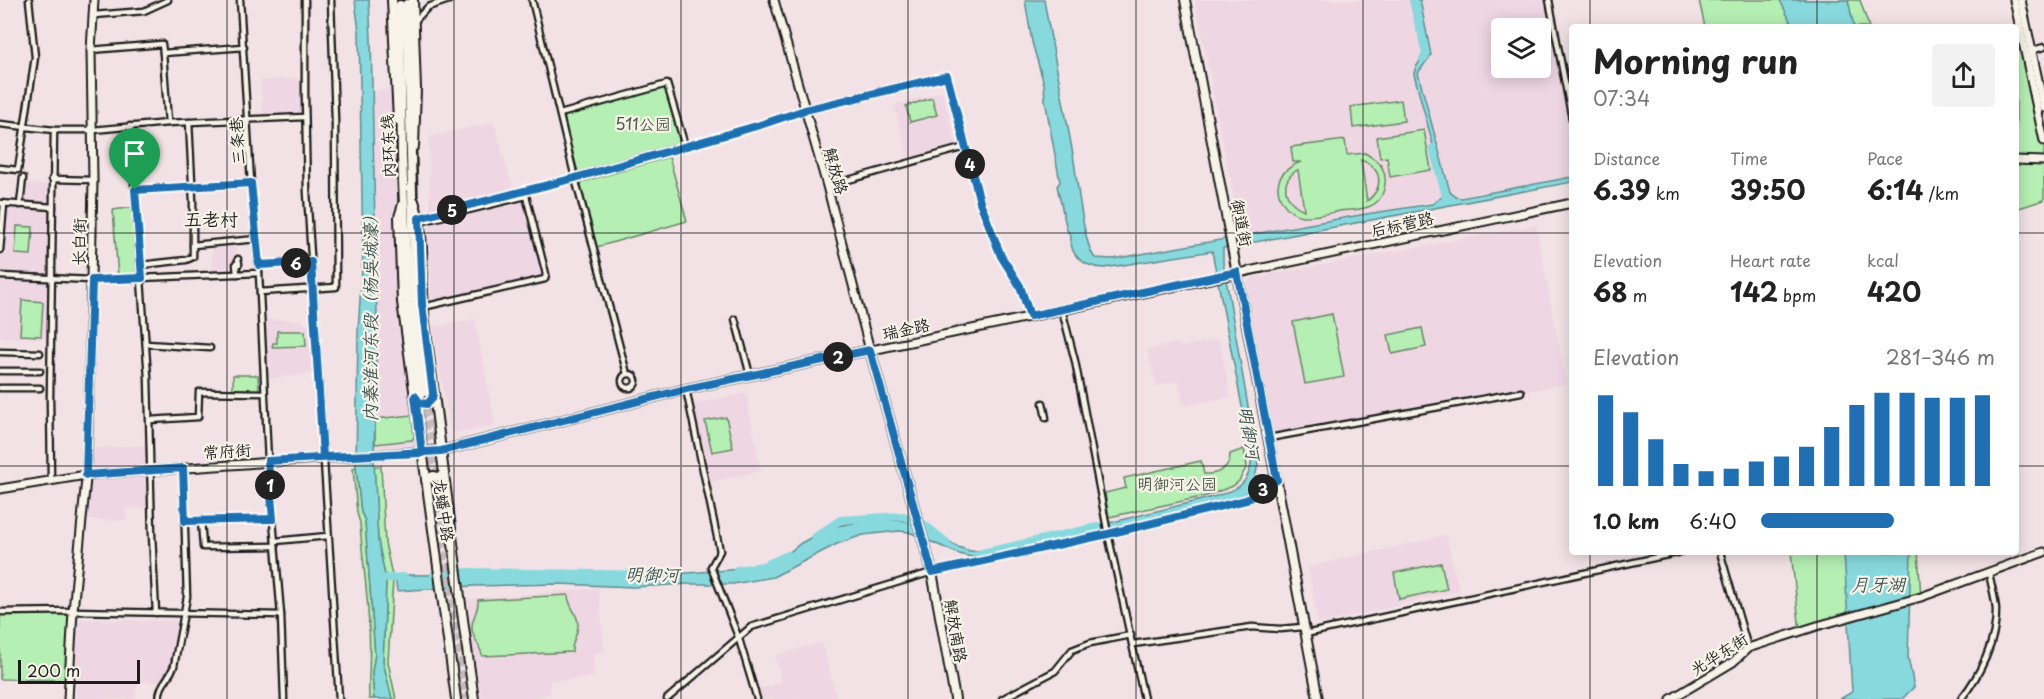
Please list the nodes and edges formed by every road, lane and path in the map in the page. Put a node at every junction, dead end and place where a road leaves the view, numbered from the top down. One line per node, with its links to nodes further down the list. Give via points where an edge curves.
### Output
1 (29, 0): 31 (street, via 35,57)
2 (94, 0): 15 (main road, 长白街)
3 (168, 0): 15 (street, via 144,11)
4 (240, 0): 17 (street, 三条巷)
5 (305, 0): 26 (street)
6 (331, 0): 74 (street, via 336,287)
7 (449, 0): 16 (street, via 428,7)
8 (532, 0): 25 (street)
9 (774, 0): 24 (main road, 解放路)
10 (1185, 0): 66 (main road, 御道街)
11 (1549, 0): 22 (street)
12 (2014, 0): 20 (main road)
13 (2021, 0): 20 (main road)
14 (403, 2): 16 (main road); 38 (highway, 内环东线); 38 (main road, via 396,89); 41 (highway, 内环东线)
15 (93, 15): 19 (main road, 长白街)
16 (414, 22): 41 (main road)
17 (244, 47): 21 (street); 27 (street, 三条巷)
18 (2044, 47): 20 (street)
19 (91, 50): 21 (street, via 162,44); 34 (main road, 长白街)
20 (2028, 52): 23 (main road); 35 (main road)
21 (163, 53): 29 (street)
22 (1569, 103)
23 (2044, 108)
24 (805, 110): 36 (street); 37 (street, via 947,76); 49 (main road, 解放路)
25 (560, 114): 36 (street, via 667,84); 44 (street)
26 (305, 117): 27 (street); 63 (street)
27 (247, 119): 28 (street); 47 (street, 三条巷)
28 (189, 122): 29 (street); 48 (street)
29 (168, 123): 32 (street)
30 (0, 124): 31 (street)
31 (24, 126): 33 (street); 42 (street, via 18,170)
32 (130, 126): 34 (street); 50 (street)
33 (54, 130): 34 (street); 45 (street)
34 (93, 130): 46 (main road, 长白街)
35 (2044, 141)
36 (685, 146): 44 (street)
37 (965, 147): 49 (street); 78 (street, via 980,202)
38 (402, 157): 52 (highway, 内环东线)
39 (2019, 160): 40 (main road)
40 (2044, 160)
41 (412, 165): 52 (highway, 内环东线)
42 (0, 168)
43 (22, 178): 55 (street)
44 (575, 178): 51 (street); 87 (street)
45 (52, 179): 46 (street); 56 (street)
46 (93, 180): 73 (main road, 长白街)
47 (251, 183): 48 (street); 58 (street, 三条巷)
48 (192, 186): 50 (street); 59 (street)
49 (827, 186): 82 (main road, 解放路)
50 (135, 190): 64 (street)
51 (525, 194): 57 (street); 76 (street, via 545,279)
52 (409, 198): 57 (main road, 龙蟠中路); 95 (highway, 内环东线, via 408,303); 95 (main road, 龙蟠中路, via 399,217 402,302)
53 (2, 203): 55 (street); 60 (street)
54 (1569, 204): 66 (main road, 后标营路)
55 (20, 205): 56 (street)
56 (53, 207): 72 (street)
57 (420, 220): 76 (main road, 龙蟠中路)
58 (256, 239): 59 (street); 65 (street, 三条巷)
59 (193, 245): 62 (street, via 193,257)
60 (0, 250)
61 (238, 259): 68 (street)
62 (162, 262): 64 (street); 70 (street)
63 (311, 262): 65 (street); 74 (street)
64 (141, 264): 71 (street)
65 (259, 265): 67 (street, 三条巷)
66 (1237, 272): 77 (main road, 瑞金路); 100 (main road, 御道街)
67 (259, 273): 68 (street); 75 (street, 三条巷)
68 (237, 274): 70 (street)
69 (0, 276): 72 (street)
70 (162, 277): 71 (street)
71 (142, 278): 73 (street); 80 (street)
72 (51, 279): 73 (street); 113 (street)
73 (92, 280): 109 (main road, 长白街)
74 (312, 289): 75 (street); 105 (street)
75 (260, 292): 94 (street, 三条巷)
76 (423, 307): 95 (main road, 龙蟠中路)
77 (1062, 310): 78 (main road, 瑞金路); 119 (street)
78 (1030, 316): 82 (main road, 瑞金路)
79 (735, 319): 88 (street)
80 (146, 344): 81 (street); 99 (street)
81 (210, 348)
82 (870, 350): 88 (main road, 瑞金路); 102 (main road)
83 (0, 352): 84 (street)
84 (40, 353)
85 (0, 371): 86 (street)
86 (40, 371)
87 (627, 374): 89 (street, via 622,383); 89 (street, via 636,379)
88 (750, 375): 92 (main road, 瑞金路)
89 (630, 387): 96 (street)
90 (0, 388): 91 (street)
91 (40, 388)
92 (686, 389): 96 (main road, 瑞金路); 134 (street, via 720,550 711,567)
93 (1521, 392): 100 (street)
94 (264, 393): 99 (street, via 199,392 198,417); 106 (street, 三条巷)
95 (424, 394): 101 (main road, 龙蟠中路); 103 (main road, 龙蟠中路)
96 (634, 402): 101 (main road, 瑞金路)
97 (1043, 403): 98 (street)
98 (1046, 418)
99 (150, 420): 108 (street)
100 (1269, 438): 112 (main road, 御道街)
101 (441, 451): 103 (main road, 瑞金路); 110 (main road, 龙蟠中路)
102 (898, 451): 115 (main road)
103 (422, 453): 104 (main road, 瑞金路); 111 (main road, 龙蟠中路)
104 (379, 454): 105 (main road, 常府街)
105 (323, 457): 106 (main road, 常府街); 120 (street)
106 (268, 461): 107 (main road, 常府街); 116 (street, 三条巷)
107 (183, 468): 108 (main road, 常府街); 118 (street)
108 (151, 470): 109 (main road, 常府街); 129 (street)
109 (86, 475): 113 (main road, 常府街); 127 (main road, 长白街)
110 (444, 478): 111 (main road, via 433,476); 142 (main road, 龙蟠中路)
111 (426, 480): 141 (main road, 龙蟠中路)
112 (1277, 480): 119 (street, via 1246,500); 132 (main road, 御道街)
113 (51, 481): 114 (main road, 常府街)
114 (0, 489)
115 (914, 508): 125 (main road); 125 (main road, 解放南路)
116 (273, 519): 117 (street); 121 (street, 三条巷)
117 (201, 520): 118 (street); 121 (street, via 203,547)
118 (185, 521): 130 (street)
119 (1108, 534): 125 (street); 133 (street)
120 (328, 536): 121 (street); 140 (street)
121 (275, 544): 131 (street, 三条巷)
122 (2044, 552): 126 (main road, 光华东街)
123 (1666, 555): 132 (street)
124 (1721, 555): 136 (street)
125 (932, 572): 134 (street, via 751,627); 145 (main road, 解放南路)
126 (1989, 573): 136 (main road, 光华东街, via 1922,597); 150 (street, via 1996,609 1994,635 1981,669)
127 (74, 611): 128 (street); 129 (street); 137 (main road, 长白街)
128 (0, 612)
129 (156, 613): 130 (street)
130 (184, 613): 131 (street); 138 (street, via 174,666 160,686)
131 (281, 615): 139 (street, 三条巷)
132 (1304, 630): 135 (street, via 1252,627); 148 (main road, 御道街)
133 (1131, 635): 135 (street); 146 (street, via 1072,650 1055,671)
134 (739, 639): 143 (street); 144 (street)
135 (1133, 644): 147 (street)
136 (1748, 648): 149 (main road, 光华东街, via 1733,662)
137 (68, 699)
138 (159, 699)
139 (284, 699)
140 (339, 699)
141 (456, 699)
142 (474, 699)
143 (667, 699)
144 (757, 699)
145 (955, 699)
146 (1002, 699)
147 (1144, 699)
148 (1318, 699)
149 (1671, 699)
150 (1961, 699)

